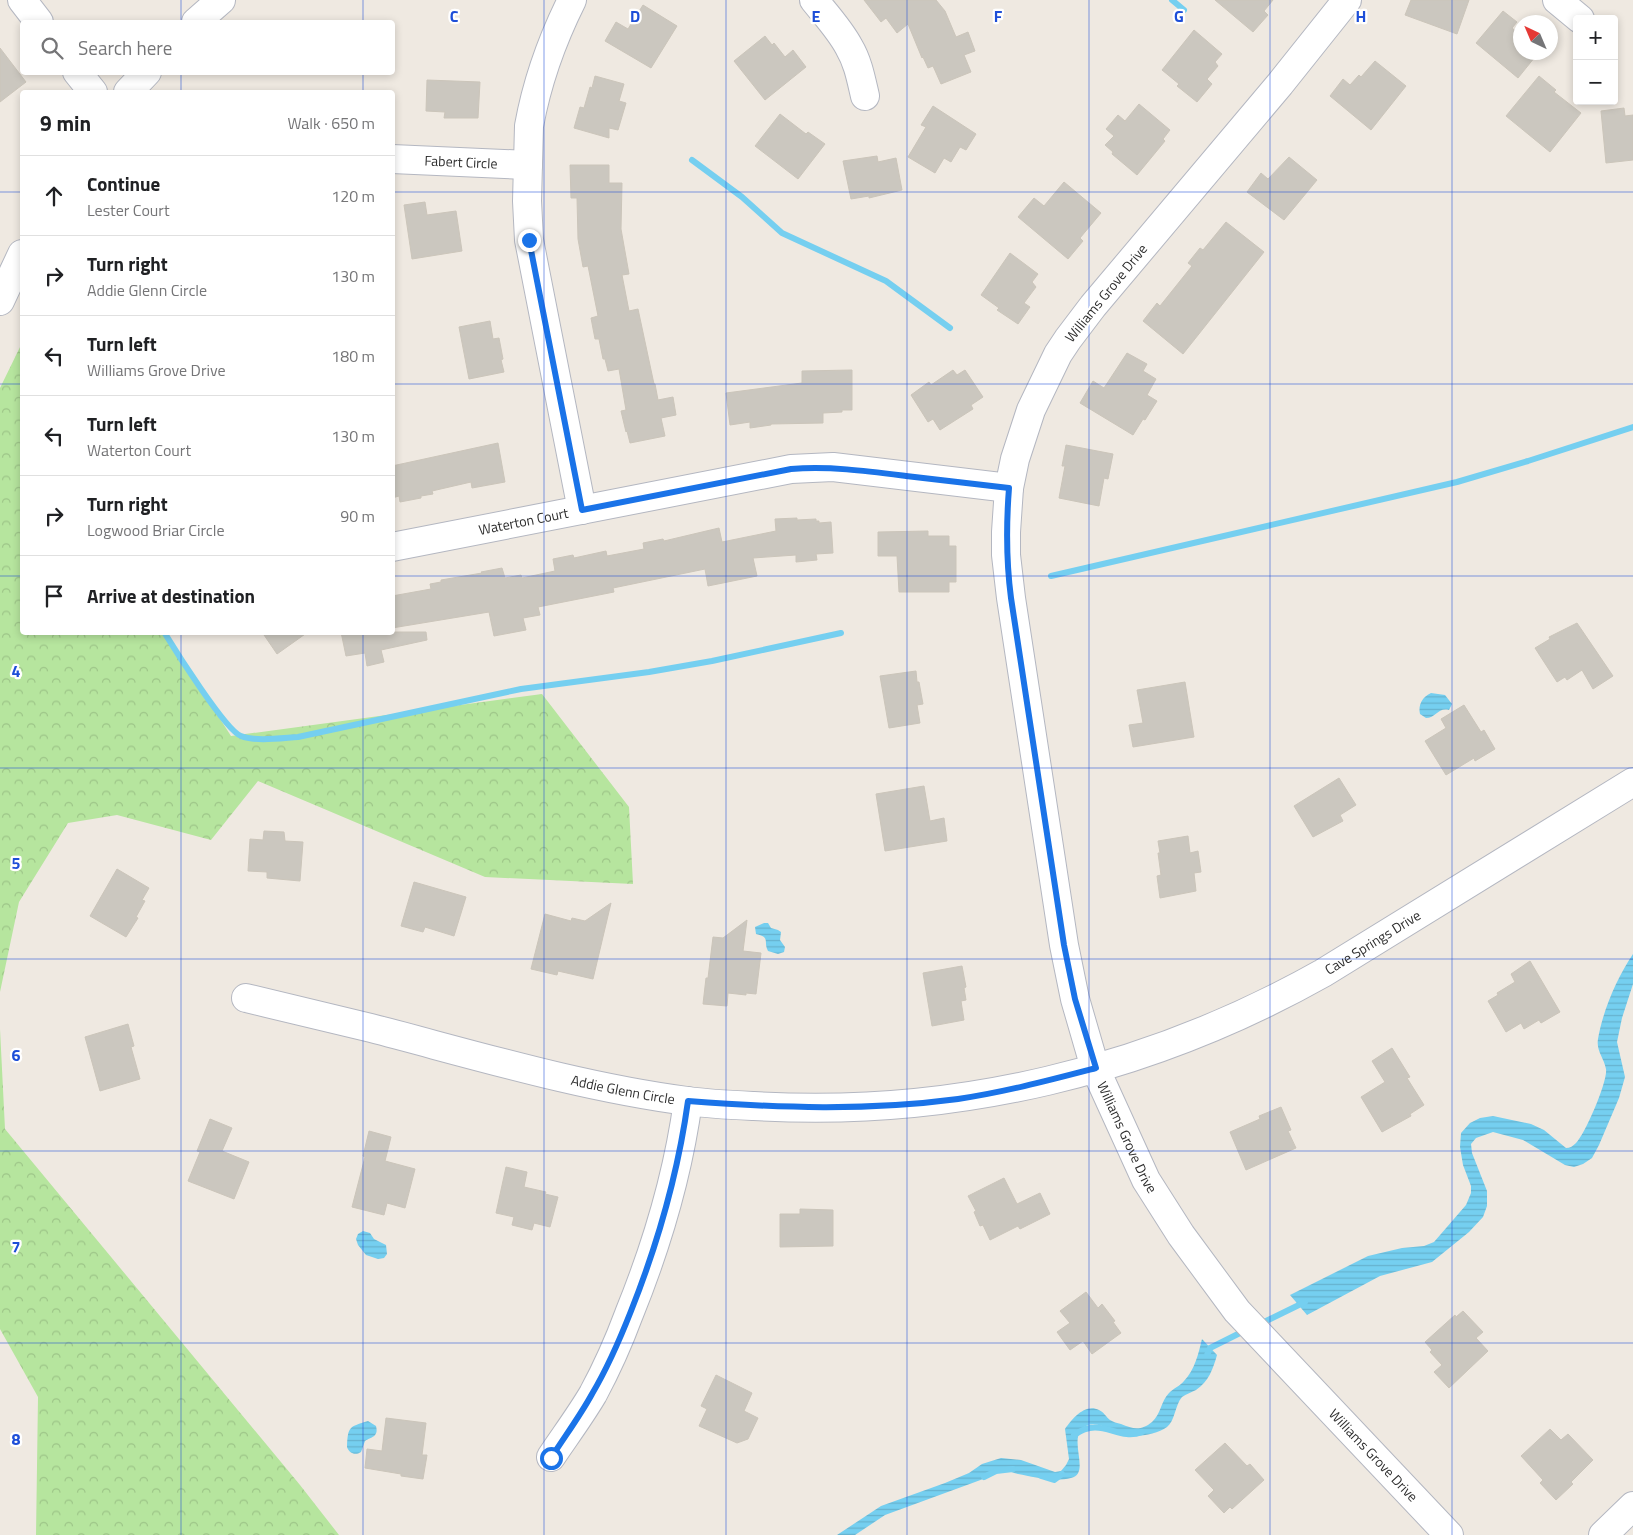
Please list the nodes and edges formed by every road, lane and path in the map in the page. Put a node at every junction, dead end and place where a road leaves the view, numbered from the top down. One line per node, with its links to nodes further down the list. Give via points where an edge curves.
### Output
1 (22, 0): 8 (street)
2 (221, 0): 9 (street)
3 (572, 0): 16 (street, via 537,90 529,126)
4 (814, 0): 14 (street, via 850,47)
5 (1347, 0): 19 (street, Williams Grove Drive, via 1068,339 1031,410)
6 (1557, 0): 7 (street)
7 (1575, 15)
8 (37, 20)
9 (198, 20)
10 (79, 75): 12 (street)
11 (144, 75): 13 (street)
12 (90, 90)
13 (130, 90)
14 (865, 96)
15 (395, 159): 16 (street, Fabert Circle)
16 (528, 165): 20 (street, via 530,253)
17 (20, 258): 18 (street)
18 (0, 301)
19 (1009, 488): 20 (street, Waterton Court, via 833,467 810,468); 24 (street, Williams Grove Drive, via 1006,554 1011,598 1064,945 1075,999)
20 (582, 510): 21 (street, Waterton Court)
21 (395, 546)
22 (1633, 782): 24 (street, Cave Springs Drive, via 1282,996 1182,1040)
23 (246, 998): 25 (street, Addie Glenn Circle, via 560,1077)
24 (1096, 1068): 25 (street, Addie Glenn Circle, via 988,1094 861,1108); 28 (street, Williams Grove Drive, via 1146,1180 1181,1235 1237,1311)
25 (688, 1101): 26 (street, via 671,1192 641,1285 611,1358)
26 (551, 1458)
27 (1633, 1506): 29 (street)
28 (1449, 1535)
29 (1603, 1535)

